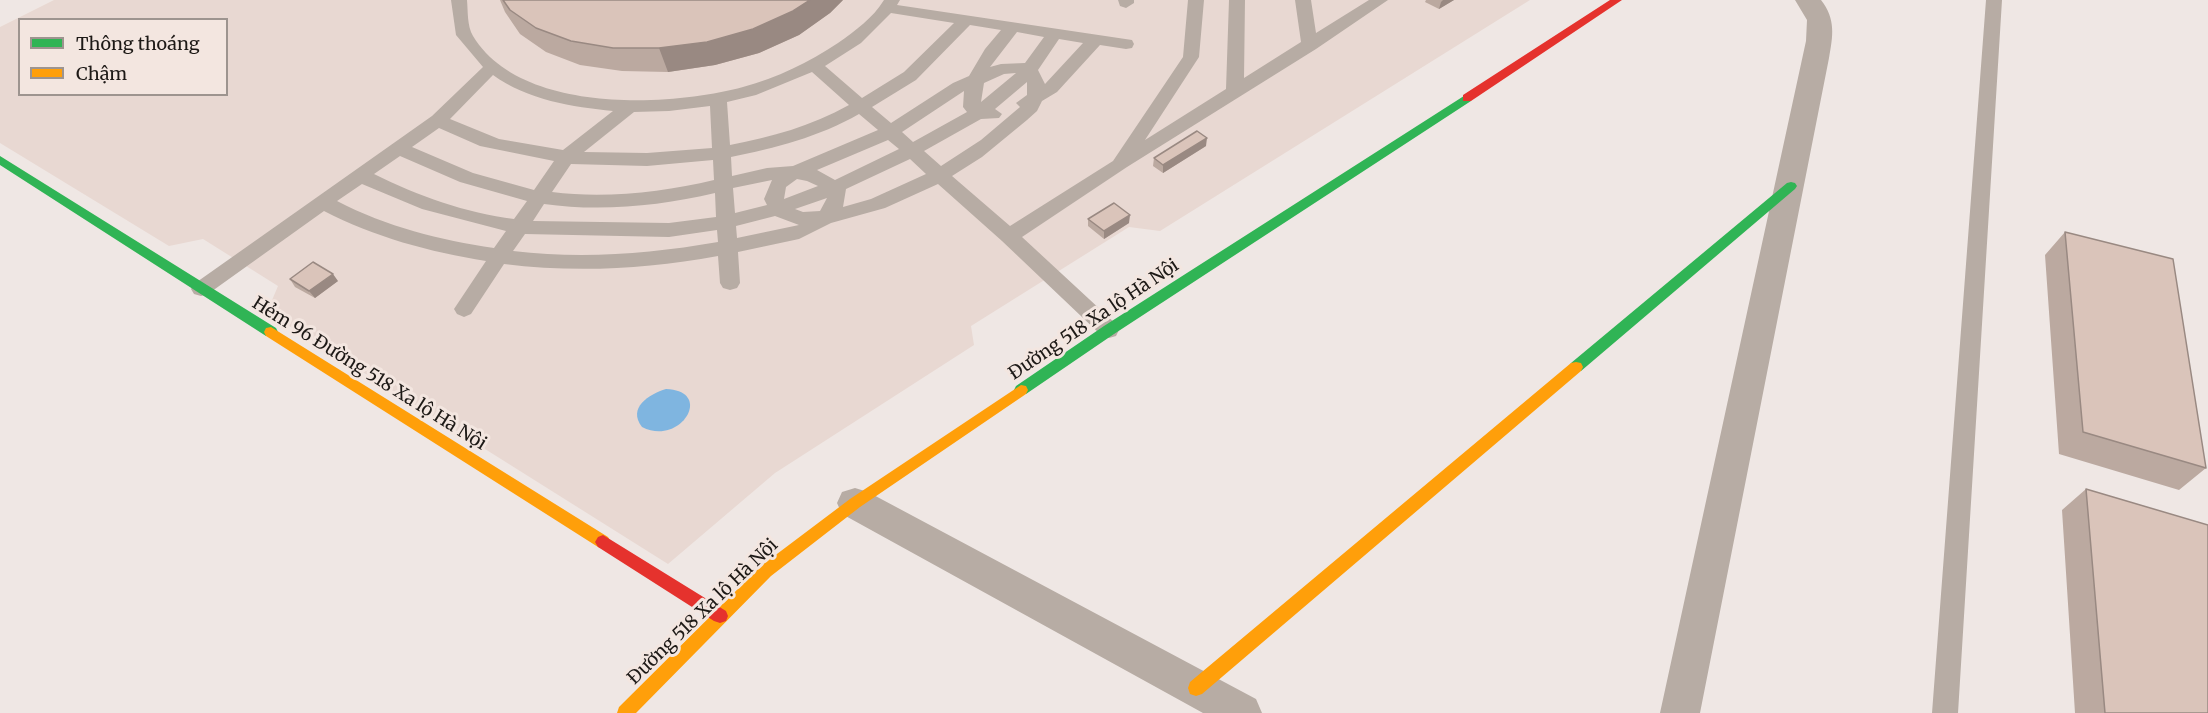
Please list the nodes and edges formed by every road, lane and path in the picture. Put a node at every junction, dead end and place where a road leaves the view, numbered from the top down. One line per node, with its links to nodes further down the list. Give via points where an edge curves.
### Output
1 (459, 0): 19 (lane, via 463,33)
2 (1196, 0): 35 (lane, via 1191,57)
3 (1237, 0): 22 (lane)
4 (1303, 0): 17 (lane)
5 (1380, 0): 11 (lane)
6 (1617, 0): 54 (street, Đường 518 Xa lộ Hà Nội)
7 (1808, 0): 40 (street, via 1819,13 1820,29)
8 (1994, 0): 61 (lane)
9 (890, 4): 10 (lane); 18 (lane, via 868,29)
10 (923, 7): 12 (lane)
11 (1354, 8): 17 (lane)
12 (966, 20): 13 (lane); 25 (lane, via 925,64 900,84)
13 (1013, 27): 14 (lane); 21 (lane, via 996,43)
14 (1055, 33): 15 (lane); 20 (lane)
15 (1096, 39): 16 (lane); 24 (lane, via 1051,88)
16 (1126, 44)
17 (1310, 45): 22 (lane)
18 (814, 65): 23 (lane, via 768,84); 25 (lane)
19 (491, 68): 26 (lane, via 527,88 565,99); 28 (lane)
20 (1030, 70): 21 (lane, via 1001,69); 24 (lane, via 1036,83); 27 (lane)
21 (978, 79): 27 (lane, via 971,97 972,107); 29 (lane, via 939,98)
22 (1235, 92): 35 (lane)
23 (718, 98): 26 (lane); 32 (lane)
24 (1035, 99): 27 (lane, via 1004,112); 38 (lane, via 999,135)
25 (860, 106): 29 (lane); 32 (lane, via 787,138)
26 (629, 107): 33 (lane)
27 (980, 113): 31 (lane)
28 (438, 120): 30 (lane); 33 (lane, via 476,139)
29 (890, 132): 31 (lane); 36 (lane)
30 (399, 148): 37 (lane); 42 (lane, via 466,177)
31 (911, 150): 38 (lane); 41 (lane)
32 (721, 151): 33 (lane, via 632,161); 39 (lane)
33 (566, 157): 42 (lane)
34 (0, 160): 52 (street, Hẻm 96 Đường 518 Xa lộ Hà Nội)
35 (1119, 165): 48 (lane)
36 (794, 173): 39 (lane, via 781,172); 41 (lane, via 821,179); 44 (lane, via 778,185 773,199)
37 (360, 175): 43 (lane); 47 (lane, via 412,199 465,216)
38 (940, 175): 45 (lane, via 847,215); 48 (lane)
39 (723, 185): 42 (lane, via 585,201); 46 (lane)
40 (1791, 186): 57 (street); 60 (street)
41 (832, 187): 44 (lane); 45 (lane, via 838,191 832,210)
42 (540, 197): 47 (lane)
43 (322, 202): 50 (lane, via 386,230); 52 (lane)
44 (776, 208): 45 (lane, via 793,218); 46 (lane)
45 (824, 218): 49 (lane, via 788,236)
46 (725, 220): 47 (lane, via 672,230); 49 (lane)
47 (520, 225): 50 (lane)
48 (1009, 236): 54 (lane)
49 (727, 247): 50 (lane, via 694,255 590,263); 51 (lane)
50 (500, 256): 53 (lane)
51 (730, 283)
52 (201, 289): 56 (street, Hẻm 96 Đường 518 Xa lộ Hà Nội)
53 (464, 309)
54 (1109, 330): 55 (street, Đường 518 Xa lộ Hà Nội)
55 (855, 503): 56 (street, Đường 518 Xa lộ Hà Nội, via 766,571); 57 (street)
56 (720, 616): 58 (street, Đường 518 Xa lộ Hà Nội)
57 (1196, 688): 59 (street)
58 (625, 713)
59 (1242, 713)
60 (1680, 713)
61 (1946, 713)

